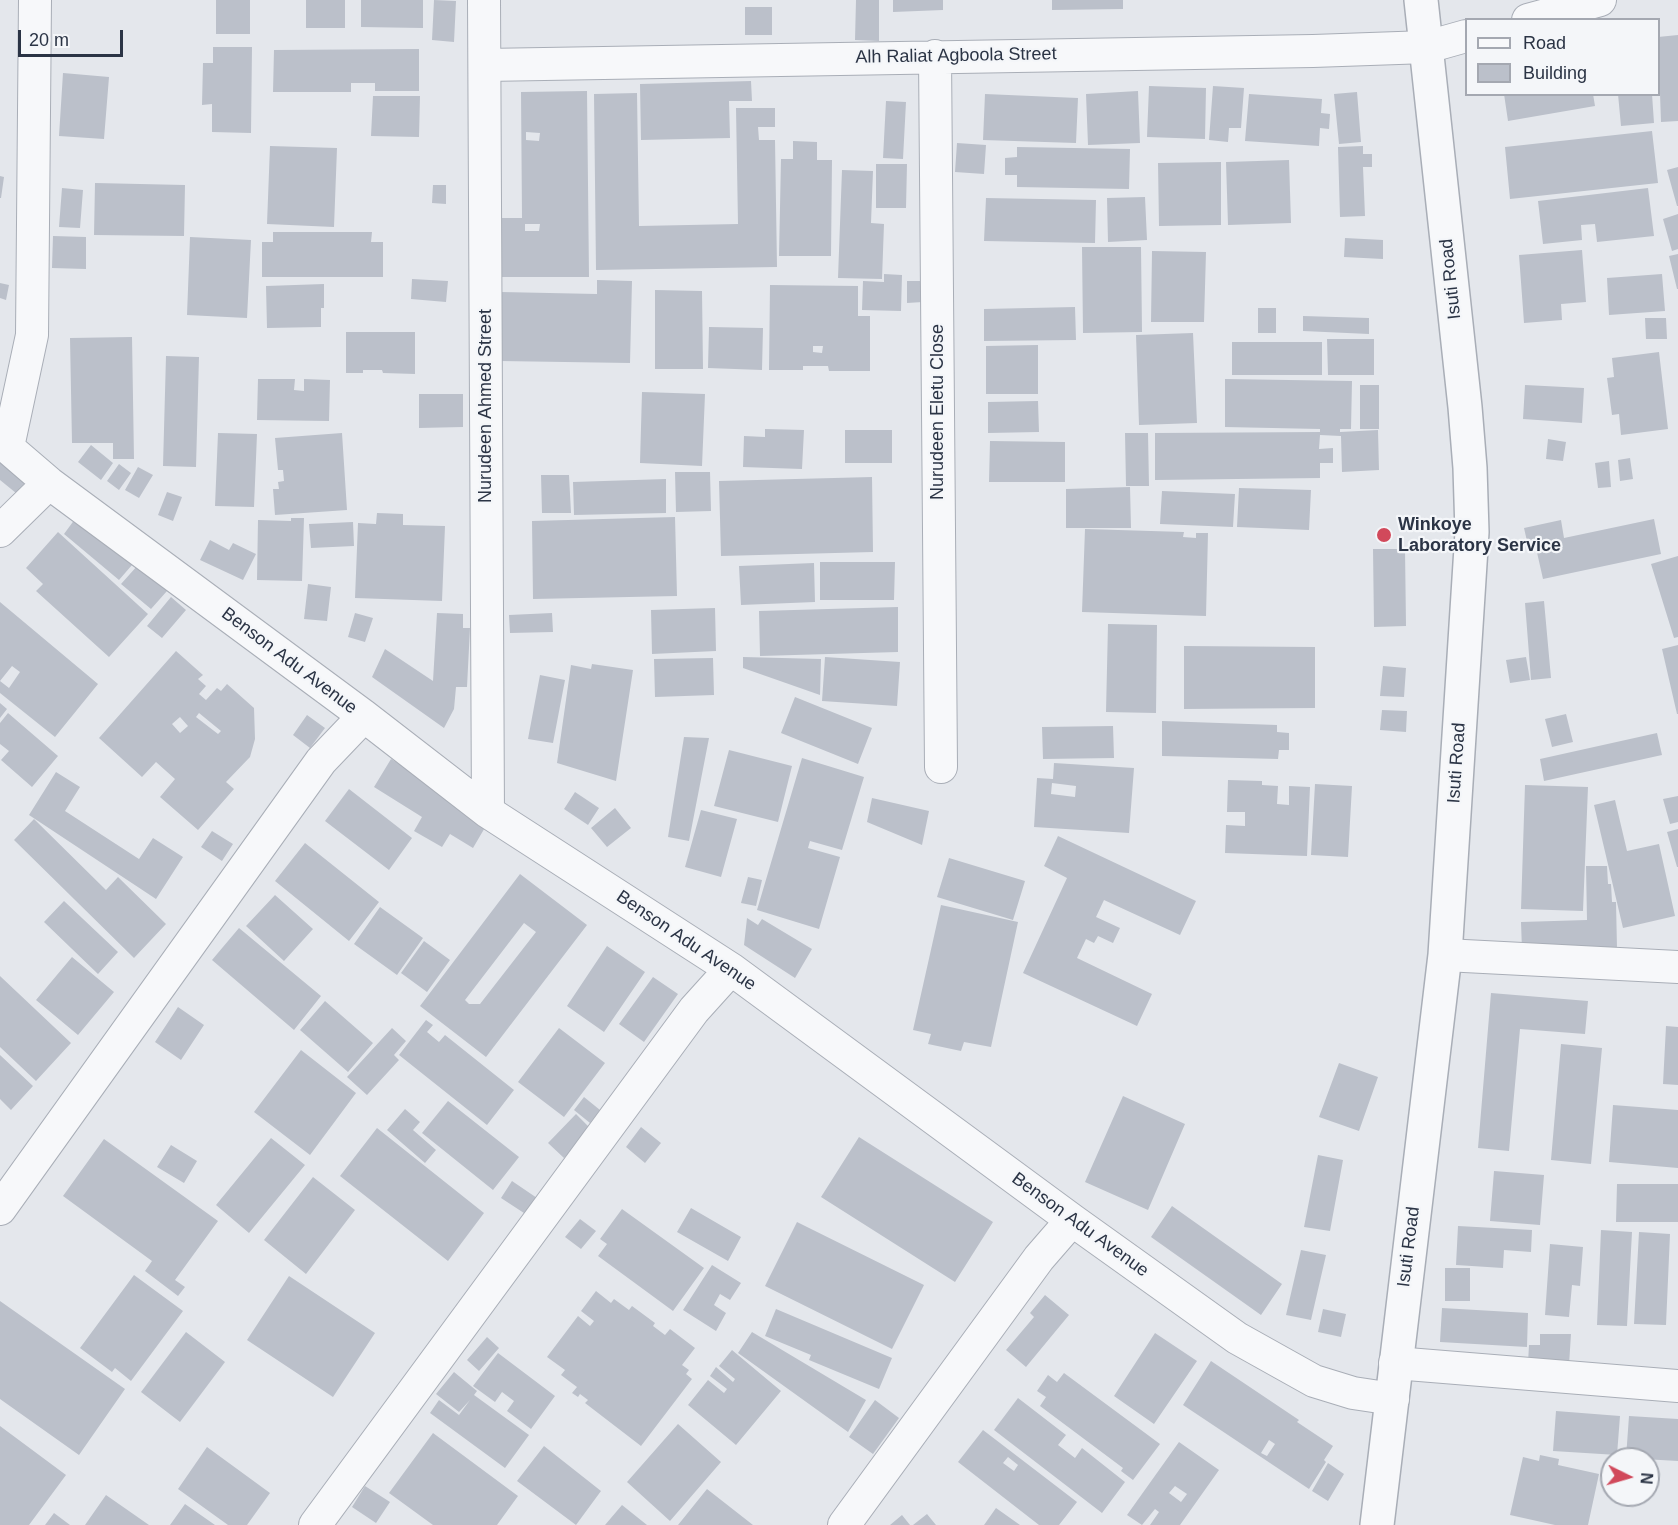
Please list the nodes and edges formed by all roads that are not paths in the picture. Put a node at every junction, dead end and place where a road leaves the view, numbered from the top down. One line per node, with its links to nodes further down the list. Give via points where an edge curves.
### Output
1 (35, 0): 10 (street, via 32,336)
2 (484, 0): 9 (street, Nurudeen Ahmed Street)
3 (1421, 0): 7 (street, Isuti Road)
4 (1600, 0): 5 (street)
5 (1535, 18)
6 (1465, 37): 7 (street, Alh Raliat Agboola Street)
7 (1427, 47): 8 (street, Alh Raliat Agboola Street); 16 (street, Isuti Road, via 1467,427 1472,532)
8 (935, 56): 9 (street, Alh Raliat Agboola Street); 14 (street, Nurudeen Eletu Close)
9 (485, 65): 15 (street, Nurudeen Ahmed Street)
10 (4, 444): 11 (street, Benson Adu Avenue)
11 (50, 483): 12 (street); 13 (street, Benson Adu Avenue)
12 (0, 531)
13 (364, 716): 15 (street, Benson Adu Avenue); 19 (street, via 321,761)
14 (941, 767)
15 (488, 812): 18 (street, Benson Adu Avenue)
16 (1445, 955): 17 (street); 21 (street, Isuti Road)
17 (1678, 967)
18 (731, 969): 20 (street, Benson Adu Avenue); 24 (street, via 694,1010)
19 (0, 1209)
20 (1072, 1220): 23 (street, Benson Adu Avenue, via 1237,1338 1314,1381 1353,1394); 25 (street, via 1039,1258)
21 (1395, 1363): 22 (street); 23 (street, Isuti Road)
22 (1678, 1386)
23 (1393, 1399): 26 (street, Isuti Road)
24 (315, 1525)
25 (844, 1525)
26 (1377, 1525)

